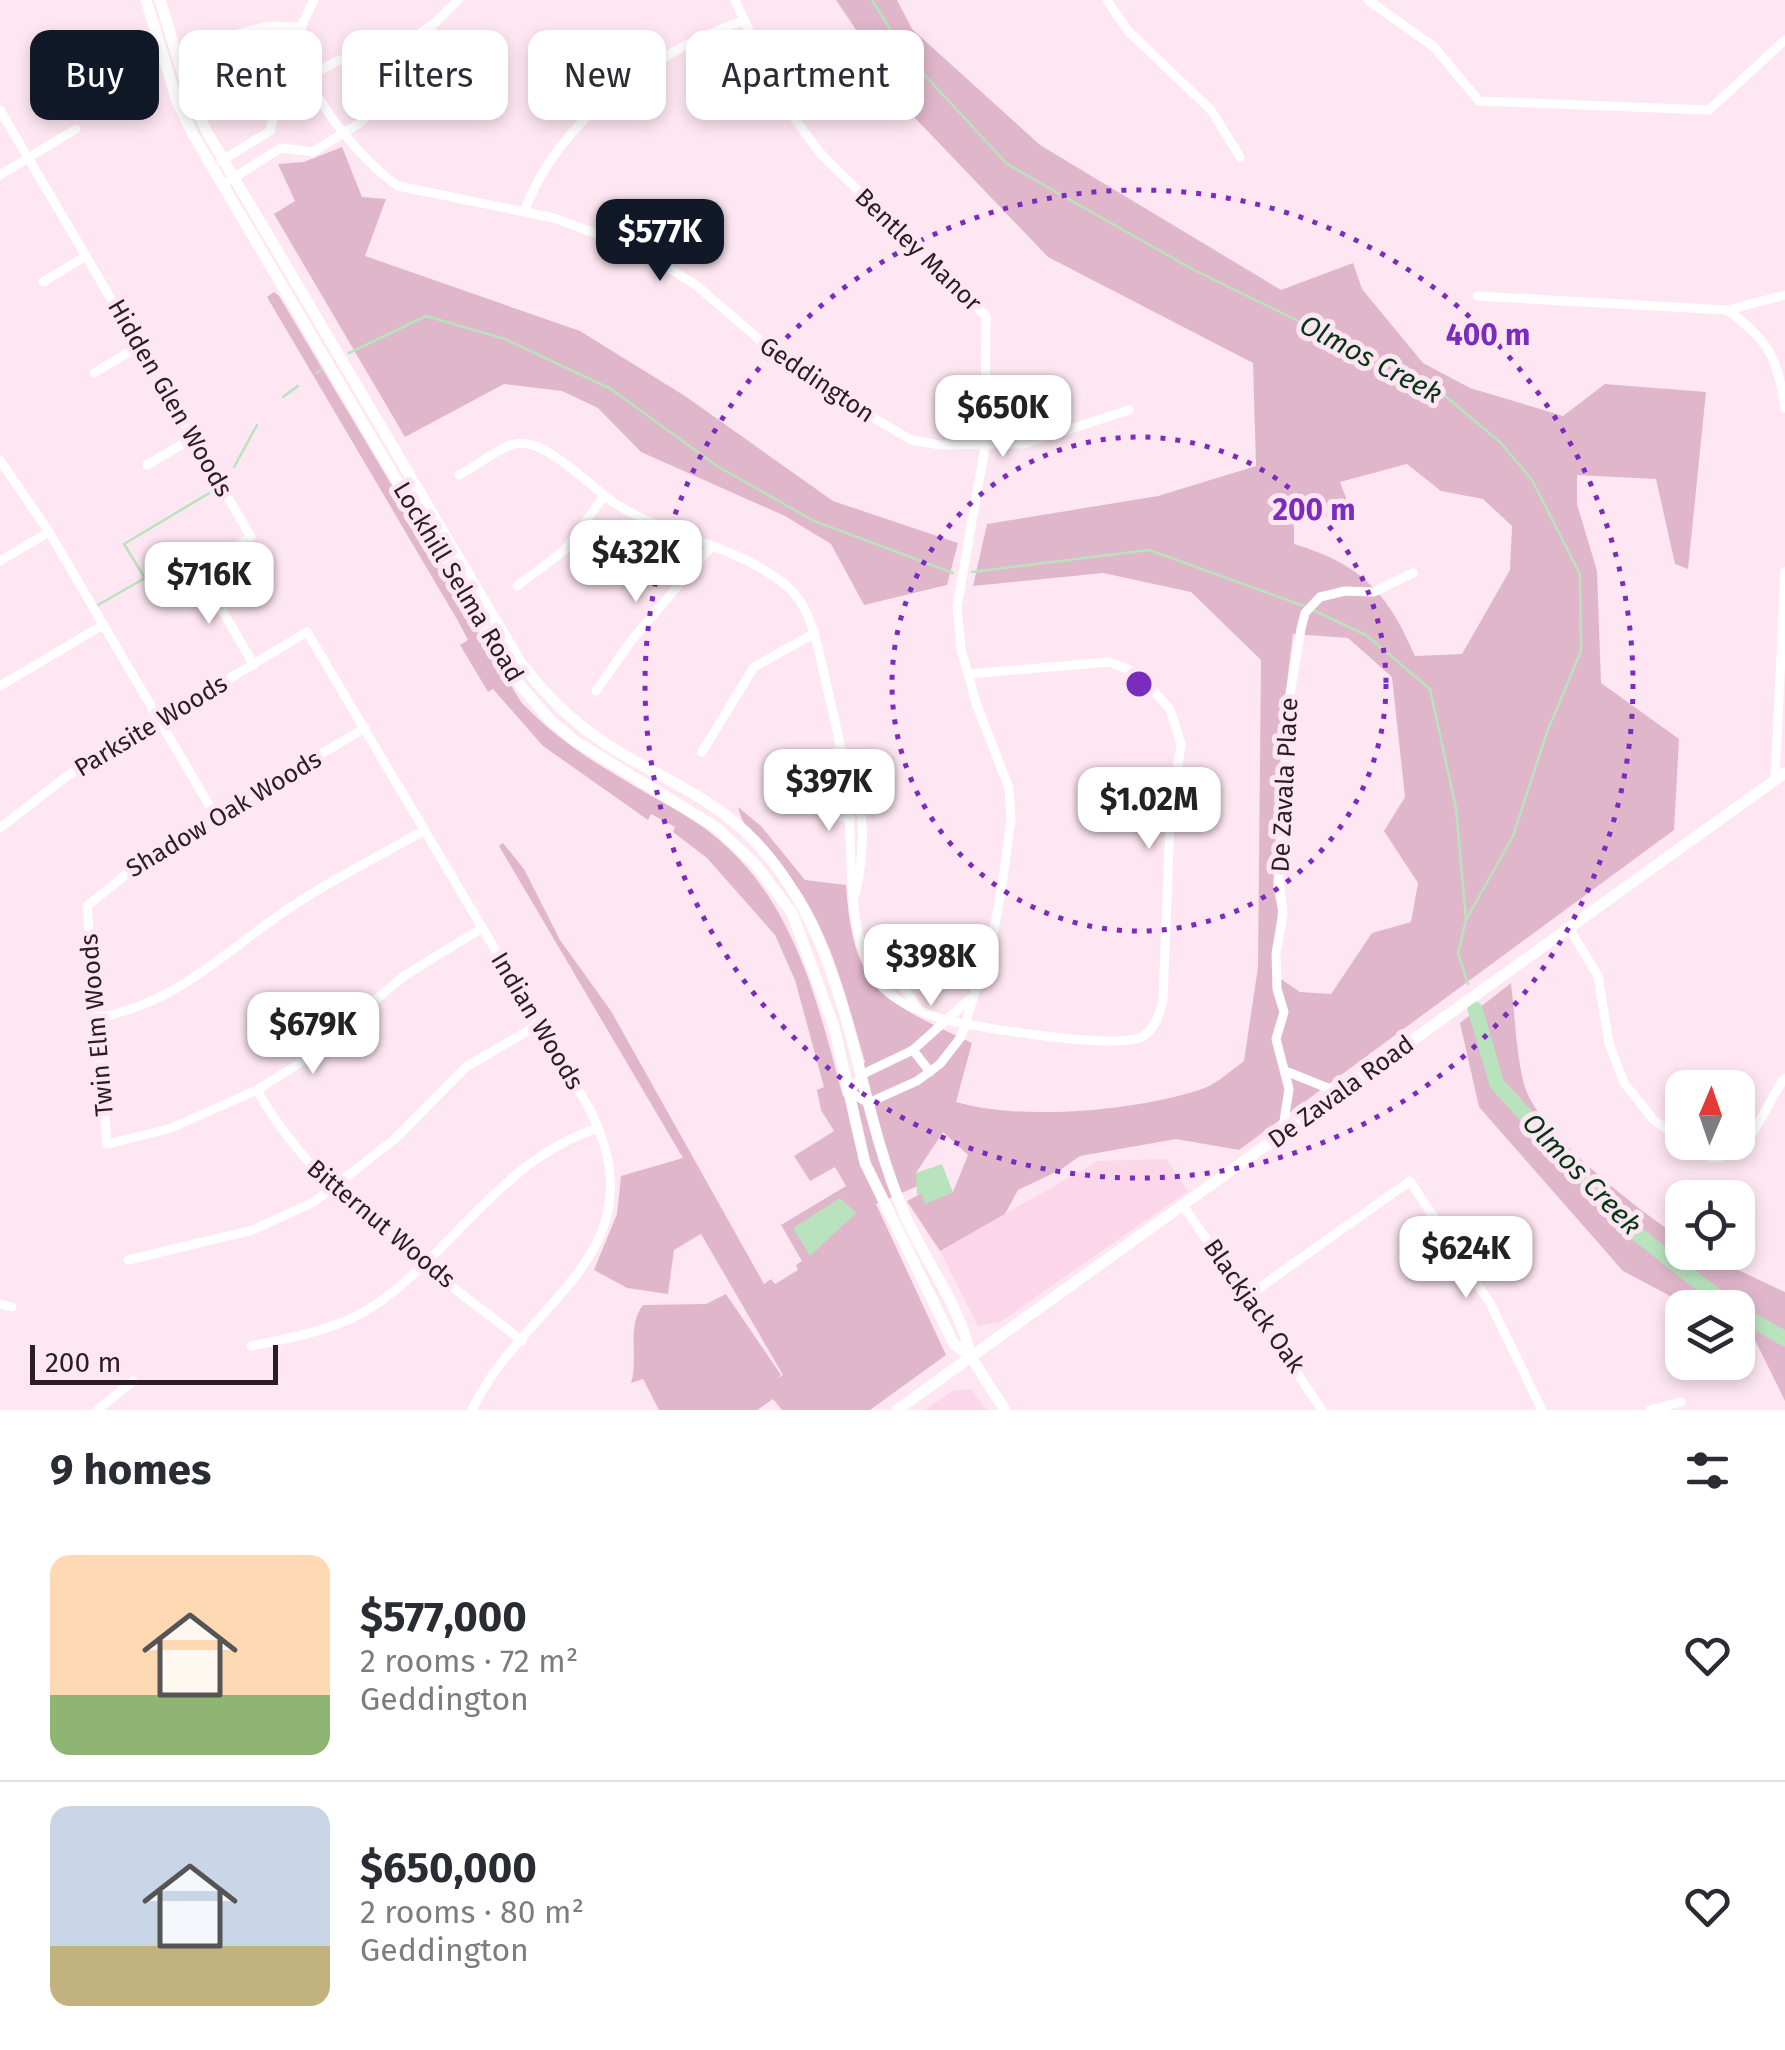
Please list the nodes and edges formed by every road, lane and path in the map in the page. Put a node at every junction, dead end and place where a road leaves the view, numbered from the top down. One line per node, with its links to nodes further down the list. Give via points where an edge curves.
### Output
1 (146, 0): 11 (main road, Lockhill Selma Road)
2 (160, 0): 9 (main road, Lockhill Selma Road)
3 (314, 0): 12 (street)
4 (458, 0): 10 (street)
5 (735, 0): 8 (street, Bentley Manor)
6 (1108, 0): 25 (street, via 1128,31 1210,110)
7 (1368, 0): 15 (street, via 1434,47 1479,101 1709,110)
8 (745, 20): 33 (street, via 666,56 606,101 546,167); 46 (street, Bentley Manor, via 779,97 820,153 986,316)
9 (166, 21): 11 (street); 27 (main road, Lockhill Selma Road, via 188,92)
10 (436, 23): 16 (street, via 391,52 347,58); 22 (street, via 390,94)
11 (153, 24): 29 (main road, Lockhill Selma Road, via 177,102)
12 (302, 27): 13 (street); 14 (street, Geddington)
13 (253, 30)
14 (301, 30)
15 (1785, 40)
16 (322, 70)
17 (322, 97): 22 (street, Geddington)
18 (0, 110): 26 (street, Hidden Glen Woods)
19 (274, 120): 21 (street)
20 (76, 129): 26 (street)
21 (270, 131): 23 (street); 24 (street)
22 (343, 134): 24 (street, via 313,152); 33 (street, Geddington, via 398,186)
23 (247, 146): 27 (street); 28 (street)
24 (281, 148): 28 (street)
25 (1240, 157)
26 (28, 158): 30 (street); 34 (street, Hidden Glen Woods)
27 (224, 159): 29 (street); 31 (main road, Lockhill Selma Road)
28 (257, 163): 31 (street)
29 (212, 167): 32 (main road, Lockhill Selma Road)
30 (0, 175)
31 (234, 177): 32 (street); 39 (main road, Lockhill Selma Road)
32 (222, 185): 40 (main road, Lockhill Selma Road)
33 (524, 212): 46 (street, Geddington, via 605,234 669,267 796,372 899,434 924,444)
34 (86, 256): 35 (street); 41 (street, Hidden Glen Woods)
35 (43, 282)
36 (1785, 295): 38 (street)
37 (1477, 296): 38 (street)
38 (1727, 310): 43 (street, via 1764,338)
39 (318, 318): 40 (street); 51 (main road, Lockhill Selma Road)
40 (306, 326): 52 (main road, Lockhill Selma Road)
41 (139, 346): 42 (street); 45 (street, Hidden Glen Woods)
42 (94, 373)
43 (1785, 408)
44 (1128, 410): 46 (street, Geddington, via 1024,444)
45 (193, 438): 48 (street); 62 (street, Hidden Glen Woods, via 252,537 198,569)
46 (985, 447): 63 (street, Bentley Manor, via 957,596)
47 (0, 460): 53 (street)
48 (147, 465)
49 (459, 475): 50 (street, via 510,445 533,444)
50 (604, 496): 54 (street); 58 (street, via 564,551)
51 (424, 499): 52 (street); 69 (main road, Lockhill Selma Road, via 520,662 560,710)
52 (411, 506): 71 (main road, Lockhill Selma Road, via 510,673 550,720)
53 (49, 532): 55 (street); 59 (street)
54 (711, 547): 61 (street, via 777,579 805,608); 65 (street)
55 (0, 560)
56 (1785, 572): 72 (street)
57 (1413, 573): 89 (street, De Zavala Place, via 1374,592 1320,597 1305,613 1286,718 1283,914 1276,952 1284,1012 1276,1039)
58 (518, 586)
59 (103, 625): 64 (street); 66 (street)
60 (307, 632): 62 (street, Parksite Woods); 67 (street, Indian Woods)
61 (815, 634): 68 (street); 70 (street, via 754,668)
62 (254, 665): 66 (street, Parksite Woods)
63 (968, 674): 81 (street, Bentley Manor, via 1012,804 993,936); 85 (street, via 1076,662 1127,668 1162,696 1181,744 1169,834 1163,1000 1154,1024 1138,1039 1099,1042)
64 (0, 686)
65 (596, 690)
66 (159, 719): 73 (street); 75 (street, Parksite Woods, via 48,788)
67 (366, 728): 73 (street, Shadow Oak Woods); 76 (street, Indian Woods)
68 (840, 749): 74 (street); 74 (street, via 815,766 810,789 826,814)
69 (615, 750): 71 (street); 90 (main road, Lockhill Selma Road, via 706,800 785,876 820,936)
70 (702, 752)
71 (607, 762): 93 (main road, Lockhill Selma Road, via 718,828 792,912)
72 (1780, 777): 79 (main road, De Zavala Road)
73 (216, 817): 77 (street, Shadow Oak Woods, via 127,870)
74 (853, 818): 80 (street, via 862,856 855,895)
75 (0, 828)
76 (424, 830): 78 (street, Indian Woods); 83 (street, via 299,902 178,990)
77 (87, 906): 83 (street, Twin Elm Woods)
78 (482, 928): 86 (street, Indian Woods); 92 (street, via 404,976)
79 (1569, 928): 94 (main road, De Zavala Road); 97 (street, via 1595,968 1624,1083)
80 (864, 944): 82 (street); 82 (street, via 880,986)
81 (972, 997): 84 (street, Bentley Manor); 85 (street, Bentley Manor)
82 (918, 1008): 84 (street)
83 (98, 1018): 92 (street, Twin Elm Woods, via 107,1144 169,1129)
84 (948, 1020): 85 (street); 87 (street, Bentley Manor)
85 (967, 1023): 88 (street, Bentley Manor, via 952,1052)
86 (538, 1024): 96 (street, Indian Woods); 100 (street, via 466,1067 395,1139)
87 (913, 1050): 88 (street); 90 (street, Bentley Manor)
88 (930, 1072): 95 (street, Bentley Manor)
89 (1288, 1072): 94 (street); 99 (street, De Zavala Place)
90 (862, 1074): 93 (street); 95 (main road, Lockhill Selma Road)
91 (1785, 1078): 98 (street)
92 (257, 1090): 100 (street, Bitternut Woods, via 294,1148)
93 (850, 1092): 95 (street); 111 (main road, Lockhill Selma Road, via 875,1186 954,1344)
94 (1340, 1092): 99 (main road, De Zavala Road)
95 (868, 1103): 111 (main road, Lockhill Selma Road, via 904,1214 966,1334)
96 (598, 1128): 103 (street, via 524,1166); 109 (street, Indian Woods, via 610,1182 603,1229 582,1272)
97 (1665, 1128)
98 (1755, 1128)
99 (1282, 1134): 101 (main road, De Zavala Road)
100 (332, 1188): 102 (street, via 253,1230); 103 (street, Bitternut Woods)
101 (1184, 1204): 104 (street, Blackjack Oak); 111 (main road, De Zavala Road)
102 (128, 1260)
103 (424, 1263): 107 (street); 109 (street, Bitternut Woods)
104 (1248, 1296): 118 (street, Blackjack Oak); 119 (street, via 1410,1181 1490,1303)
105 (0, 1304): 106 (street)
106 (12, 1308)
107 (345, 1322): 108 (street); 110 (street)
108 (350, 1336)
109 (522, 1341): 115 (street, Indian Woods)
110 (252, 1346)
111 (971, 1357): 116 (main road, De Zavala Road); 117 (main road, Lockhill Selma Road)
112 (133, 1381): 114 (street)
113 (1681, 1402): 120 (street)
114 (97, 1410)
115 (472, 1410)
116 (896, 1410)
117 (1005, 1410)
118 (1322, 1410)
119 (1542, 1410)
120 (1650, 1410)

